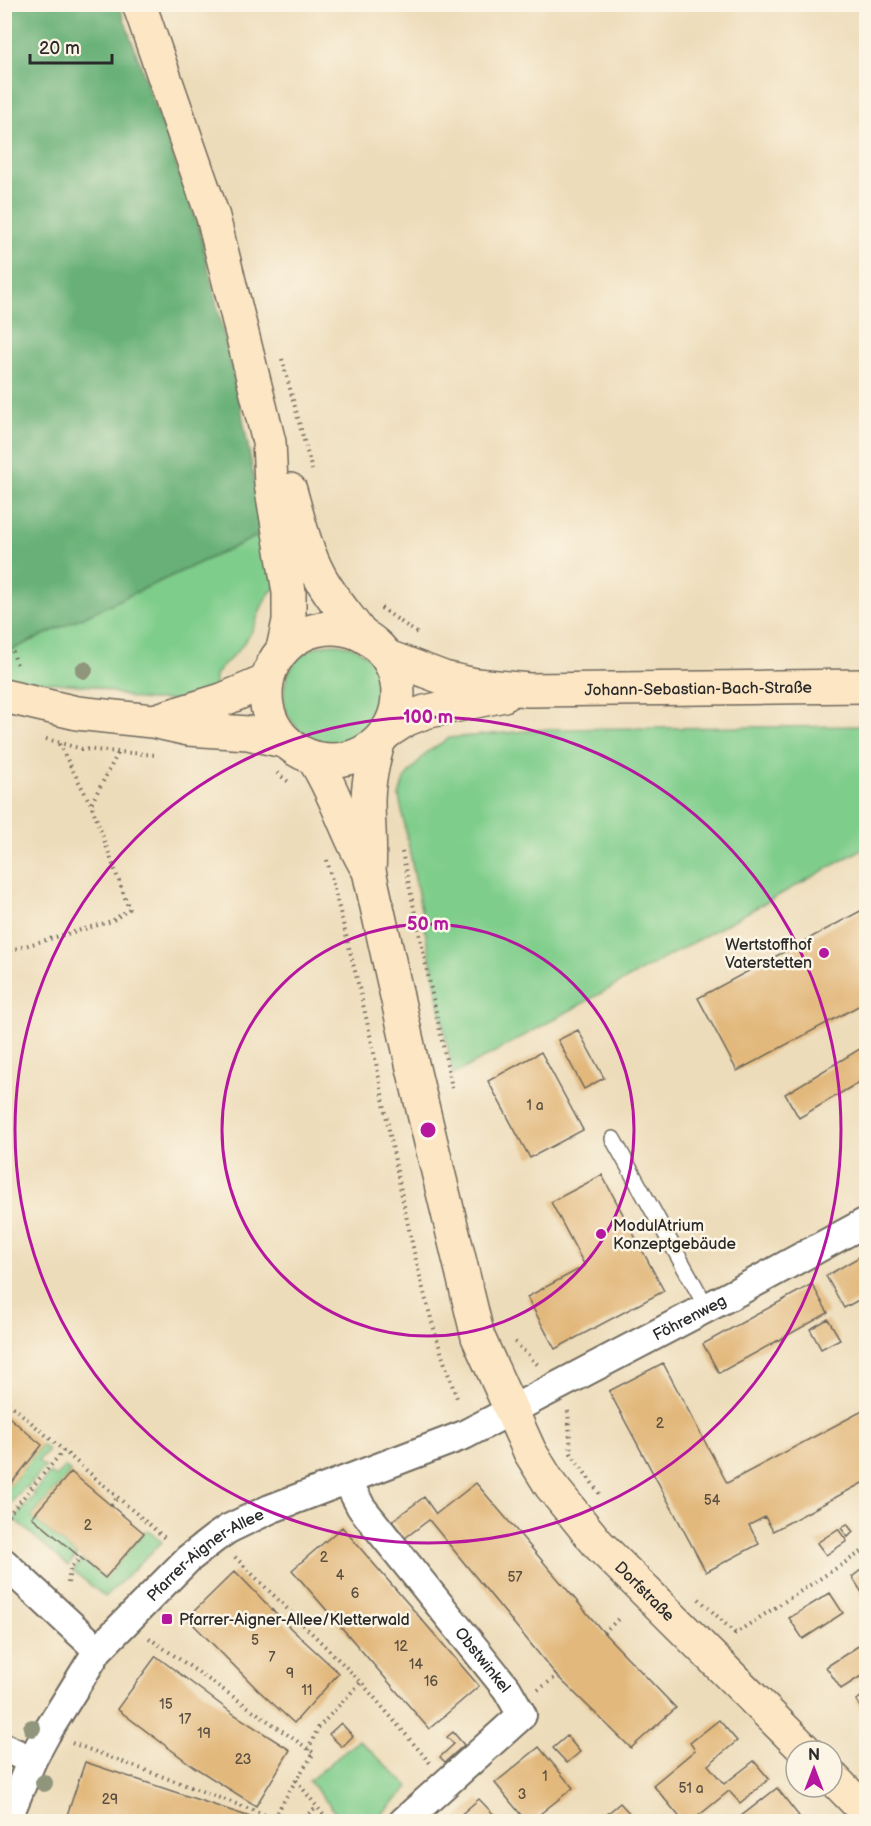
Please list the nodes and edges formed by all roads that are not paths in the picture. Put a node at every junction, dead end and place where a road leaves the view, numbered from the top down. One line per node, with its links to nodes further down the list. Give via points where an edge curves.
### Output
1 (139, 4): 2 (street, via 213,217)
2 (269, 442): 3 (street, via 287,480 318,574); 4 (street, via 271,484 289,592 289,621)
3 (360, 633): 4 (street, via 319,628); 5 (street)
4 (283, 649): 6 (street)
5 (388, 657): 9 (street, Johann-Sebastian-Bach-Straße, via 444,678); 11 (street, via 399,687 397,711)
6 (267, 681): 10 (street, via 222,700); 12 (street, via 267,708)
7 (11, 683): 10 (street, via 76,713)
8 (867, 686): 9 (street, Johann-Sebastian-Bach-Straße)
9 (529, 690): 11 (street, Johann-Sebastian-Bach-Straße, via 425,712 407,719)
10 (152, 721): 12 (street, via 188,729 261,735)
11 (383, 738): 12 (street, via 364,753 347,759); 13 (street, via 372,768 368,798)
12 (292, 757): 13 (street, via 327,778)
13 (369, 871): 17 (street, Dorfstraße, via 478,1337)
14 (613, 1138): 16 (lane)
15 (867, 1222): 16 (street, Föhrenweg)
16 (707, 1308): 17 (street, Föhrenweg)
17 (510, 1410): 18 (street, Pfarrer-Aigner-Allee, via 465,1435); 21 (street, Dorfstraße, via 550,1486 598,1544)
18 (347, 1480): 20 (street, Pfarrer-Aigner-Allee, via 228,1529 188,1559); 27 (street, Obstwinkel, via 362,1507 507,1689 522,1715)
19 (4, 1563): 20 (street)
20 (98, 1650): 23 (street, Pfarrer-Aigner-Allee)
21 (794, 1739)
22 (4, 1748): 23 (street)
23 (32, 1760): 26 (street, Pfarrer-Aigner-Allee)
24 (844, 1789): 25 (street)
25 (867, 1812)
26 (6, 1821)
27 (403, 1821)

